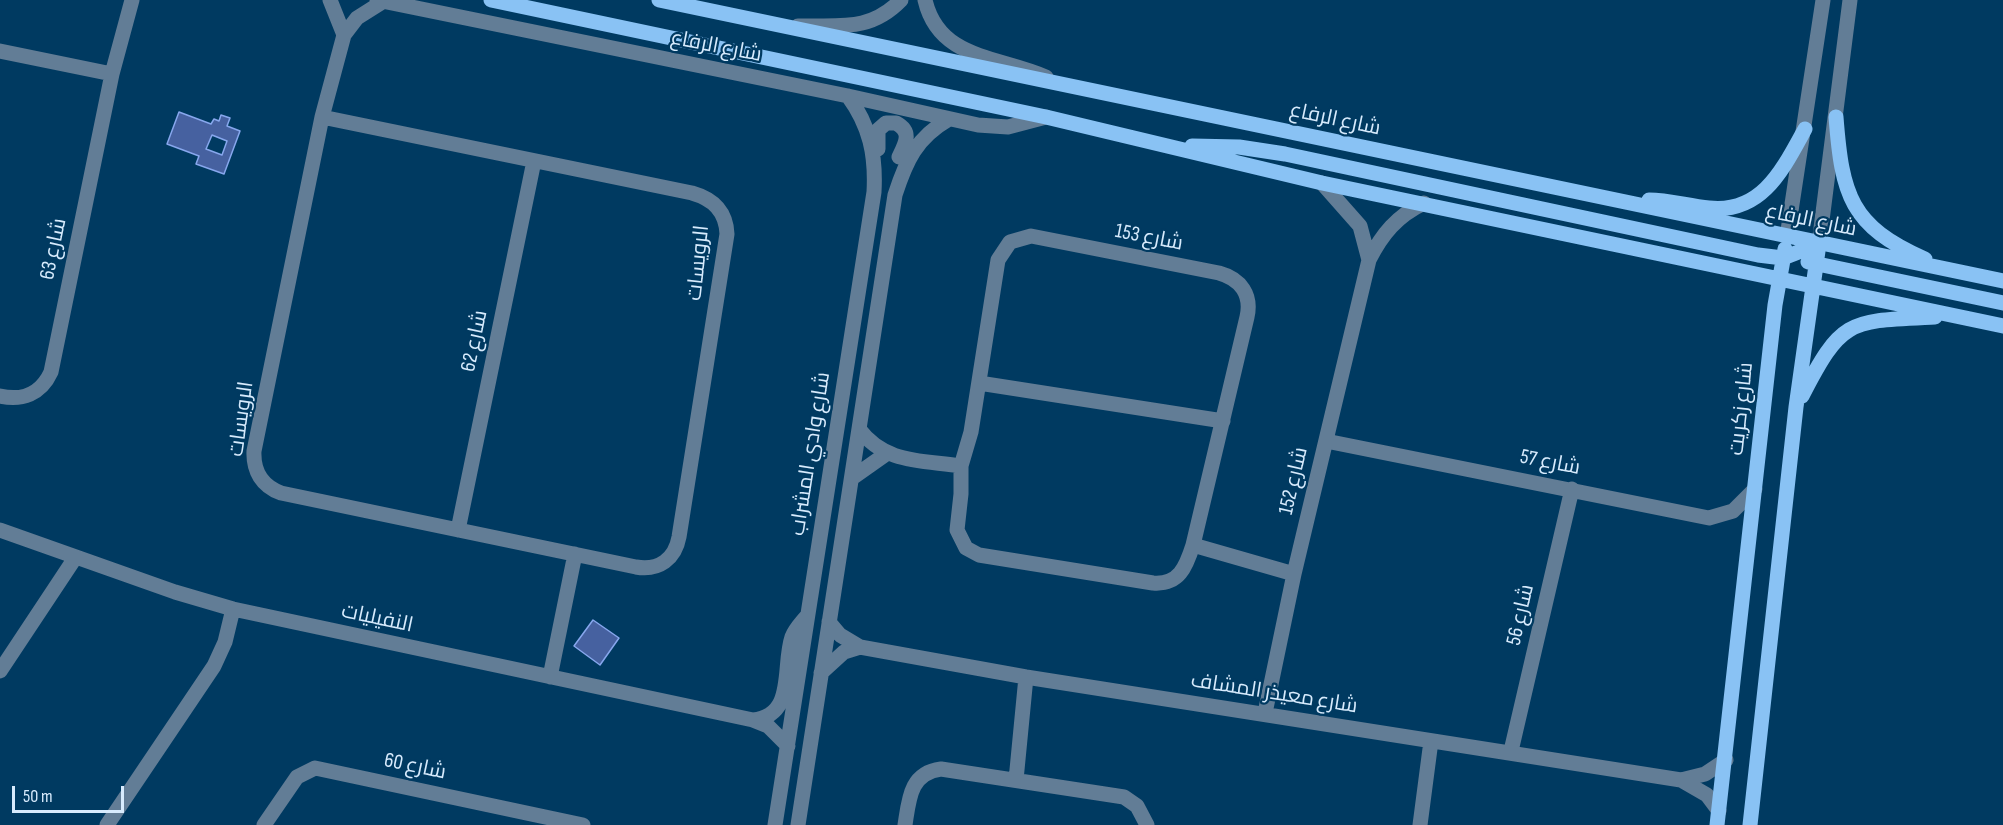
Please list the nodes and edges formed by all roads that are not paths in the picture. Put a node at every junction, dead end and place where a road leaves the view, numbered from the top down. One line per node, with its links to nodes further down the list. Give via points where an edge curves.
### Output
1 (132, 0): 13 (street, شارع 63)
2 (330, 0): 11 (street)
3 (491, 0): 17 (main road, شارع الرفاع)
4 (659, 0): 10 (main road, شارع الرفاع)
5 (901, 0): 10 (street, via 890,12 869,23)
6 (925, 0): 14 (street, via 935,28 950,42)
7 (1824, 0): 20 (street, شارع زكريت)
8 (1850, 0): 18 (street)
9 (381, 1): 11 (street, الرويسات); 15 (street, شارع الرفاع)
10 (783, 26): 14 (main road, شارع الرفاع)
11 (344, 35): 16 (street, الرويسات)
12 (0, 51): 13 (street)
13 (112, 74): 42 (street, شارع 63, via 51,372 43,386 30,395)
14 (1063, 85): 26 (main road, شارع الرفاع)
15 (848, 96): 19 (street, شارع الرفاع); 24 (street, شارع وادي المشراب, via 869,131)
16 (322, 117): 22 (street, الرويسات); 53 (street, الرويسات, via 254,451 255,466 261,480 280,493)
17 (1046, 117): 19 (street, شارع الرفاع, via 1008,127); 21 (main road, شارع الرفاع)
18 (1836, 117): 29 (street); 33 (main road, via 1843,179 1864,219 1898,246)
19 (949, 119): 25 (street, شارع وادي المشراب, via 916,144)
20 (1805, 129): 26 (main road, via 1773,184 1743,204 1719,209 1654,200); 28 (street, شارع زكريت)
21 (1169, 148): 23 (main road, شارع الرفاع); 30 (main road, via 1239,147 1285,154)
22 (534, 161): 53 (street, شارع 62); 55 (street, الرويسات, via 700,195 715,203 727,225 675,551 665,562 644,568)
23 (1322, 183): 27 (main road, شارع الرفاع); 31 (street, شارع 152, via 1360,226)
24 (874, 192): 25 (street, via 879,170 876,135 886,123 896,123 905,130 907,140 895,169); 59 (street, شارع وادي المشراب)
25 (895, 195): 45 (street, شارع وادي المشراب)
26 (1619, 201): 28 (main road, شارع الرفاع)
27 (1424, 203): 31 (street, شارع 152, via 1394,223); 34 (main road, شارع الرفاع)
28 (1787, 237): 29 (main road, شارع الرفاع); 30 (main road, شارع زكريت)
29 (1819, 244): 30 (main road); 32 (main road); 33 (main road, شارع الرفاع)
30 (1783, 258): 34 (main road, شارع زكريت)
31 (1369, 260): 46 (street, شارع 152)
32 (1816, 264): 34 (main road, via 1793,265); 36 (main road); 38 (main road)
33 (1950, 270): 35 (main road, شارع الرفاع)
34 (1780, 281): 36 (main road, شارع الرفاع); 37 (main road, شارع زكريت)
35 (2003, 281)
36 (1812, 295): 37 (main road, via 1794,289 1783,292); 39 (main road, شارع الرفاع); 43 (main road)
37 (1776, 300): 51 (main road, شارع زكريت)
38 (2003, 303)
39 (1962, 316): 40 (main road, شارع الرفاع); 43 (main road, via 1881,320 1842,333 1826,351)
40 (2003, 326)
41 (979, 383): 44 (street); 44 (street, شارع 153, via 998,260 1010,242 1031,236 1235,279 1246,292 1249,309); 48 (street, شارع 153)
42 (0, 396)
43 (1796, 407): 84 (main road)
44 (1223, 421): 54 (street, شارع 153)
45 (860, 429): 47 (street, via 869,442); 49 (street, شارع وادي المشراب)
46 (1326, 441): 50 (street, شارع 57); 57 (street, شارع 152)
47 (886, 454): 48 (street); 49 (street)
48 (961, 466): 54 (street, شارع 153, via 957,530 966,548 979,555 1159,584 1182,573)
49 (852, 478): 60 (street, شارع وادي المشراب)
50 (1572, 489): 51 (street, شارع 57, via 1709,518 1733,512); 71 (street, شارع 56)
51 (1755, 489): 72 (main road, شارع زكريت)
52 (0, 530): 56 (street, النفيليات)
53 (458, 530): 55 (street, الرويسات)
54 (1193, 545): 57 (street)
55 (575, 554): 65 (street)
56 (75, 558): 58 (street, النفيليات); 62 (street)
57 (1294, 574): 67 (street, شارع 152)
58 (233, 609): 65 (street, النفيليات); 77 (street, via 214,666)
59 (807, 616): 68 (street, via 791,640 780,706 771,715); 70 (street, شارع وادي المشراب)
60 (829, 622): 61 (street, شارع معيذر المشاف, via 840,635); 64 (street, شارع وادي المشراب)
61 (860, 647): 64 (street, via 838,657); 66 (street, شارع معيذر المشاف)
62 (6, 652): 63 (street)
63 (0, 671)
64 (821, 673): 80 (street, شارع وادي المشراب)
65 (550, 677): 68 (street, النفيليات)
66 (1026, 677): 67 (street, شارع معيذر المشاف); 73 (street)
67 (1264, 713): 69 (street, شارع معيذر المشاف)
68 (753, 720): 70 (street, النفيليات, via 768,726)
69 (1431, 741): 71 (street, شارع معيذر المشاف); 83 (street)
70 (788, 746): 79 (street, شارع وادي المشراب)
71 (1511, 751): 74 (street, شارع معيذر المشاف)
72 (1726, 760): 74 (street, شارع معيذر المشاف, via 1706,774); 75 (main road, شارع زكريت)
73 (1016, 780): 81 (street, via 933,770 914,784); 82 (street, via 1124,797 1137,806)
74 (1681, 780): 75 (street, شارع معيذر المشاف, via 1699,788)
75 (1718, 818)
76 (266, 824): 78 (street, شارع 60, via 297,777 315,768)
77 (107, 825)
78 (583, 825)
79 (775, 825)
80 (798, 825)
81 (905, 825)
82 (1147, 825)
83 (1420, 825)
84 (1750, 825)

